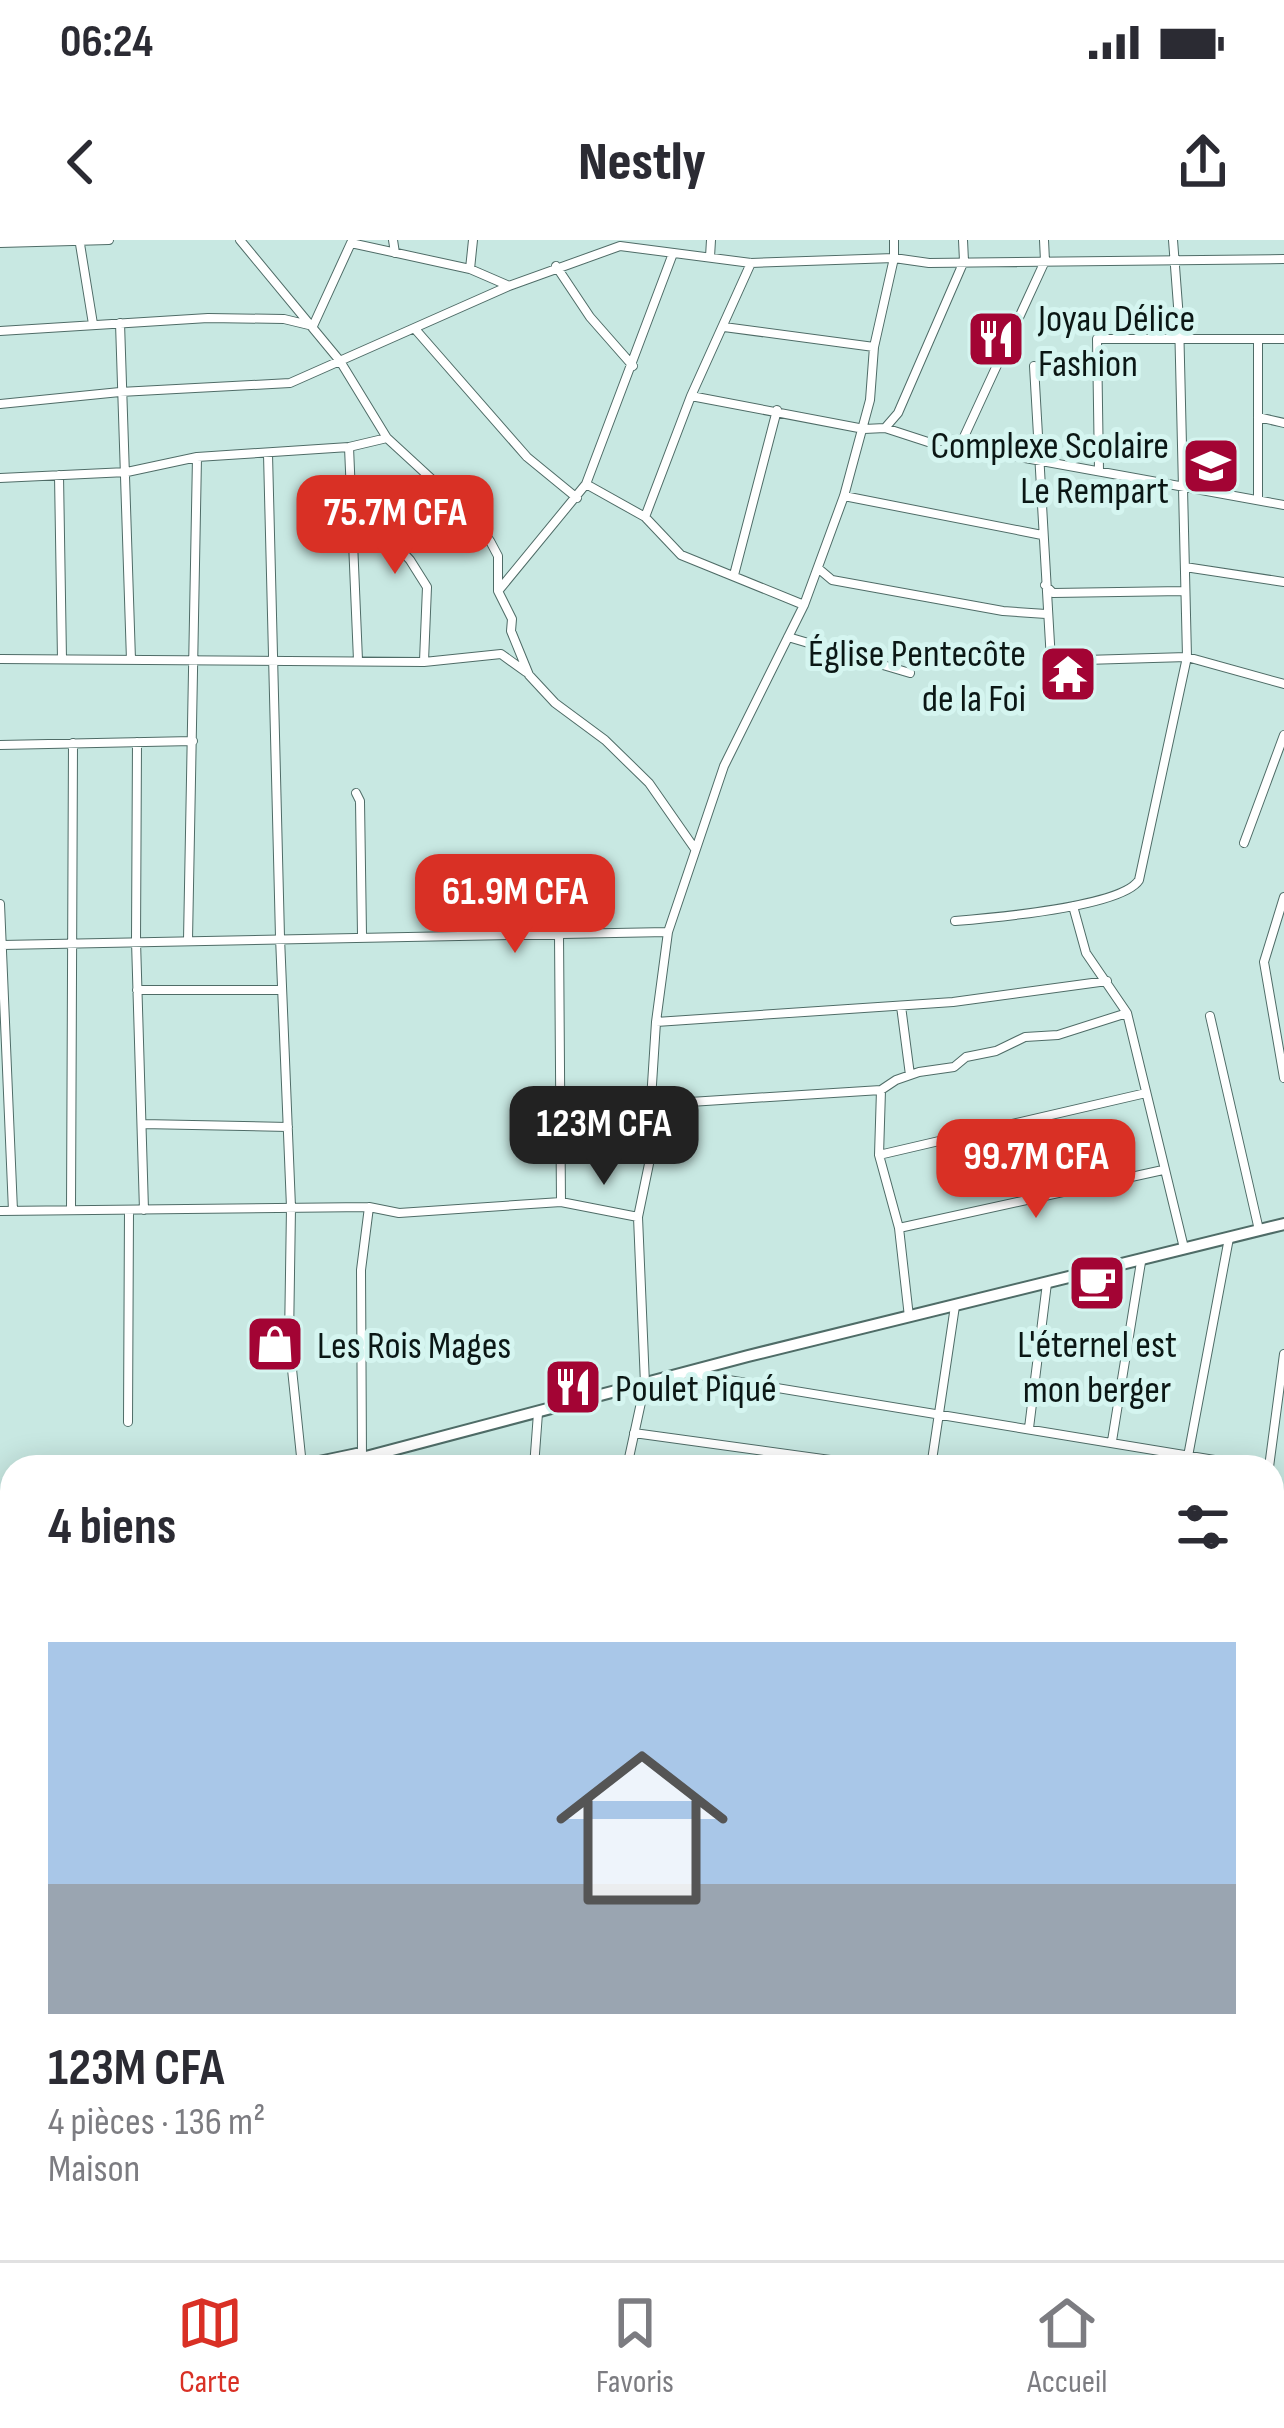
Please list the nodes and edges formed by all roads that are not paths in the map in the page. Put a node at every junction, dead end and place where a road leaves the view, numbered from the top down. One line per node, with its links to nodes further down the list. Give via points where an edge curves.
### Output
1 (109, 240): 11 (street)
2 (240, 240): 27 (street)
3 (393, 240): 13 (street)
4 (473, 240): 23 (street)
5 (711, 240): 15 (street)
6 (894, 240): 16 (street)
7 (963, 240): 20 (street)
8 (1045, 240): 18 (street)
9 (1173, 240): 19 (street)
10 (0, 243): 11 (street)
11 (80, 244): 26 (street)
12 (626, 244): 14 (street); 22 (street)
13 (395, 254): 23 (street); 27 (street, via 352,243)
14 (672, 256): 15 (street); 36 (street)
15 (710, 257): 21 (street)
16 (894, 258): 20 (street); 21 (street); 34 (street)
17 (1284, 259): 19 (street)
18 (1045, 261): 19 (street); 20 (street); 47 (street)
19 (1174, 261): 31 (street)
20 (964, 262): 44 (street)
21 (751, 263): 28 (street)
22 (556, 266): 24 (street); 36 (street)
23 (470, 269): 24 (street)
24 (509, 286): 29 (street)
25 (120, 323): 26 (street); 27 (street, via 253,317); 38 (street)
26 (92, 324): 30 (street)
27 (313, 326): 35 (street)
28 (724, 327): 34 (street); 39 (street)
29 (416, 329): 35 (street); 60 (street, via 527,458)
30 (0, 331)
31 (1179, 337): 32 (street); 52 (street, via 1096,339); 57 (street)
32 (1258, 339): 33 (street); 42 (street)
33 (1284, 339)
34 (874, 347): 45 (street)
35 (340, 361): 38 (street, via 290,383); 46 (street)
36 (633, 366): 56 (street)
37 (1034, 366): 51 (street)
38 (120, 392): 40 (street); 53 (street)
39 (691, 396): 41 (street); 63 (street)
40 (0, 404)
41 (777, 410): 45 (street); 67 (street)
42 (1258, 418): 43 (street); 61 (street)
43 (1284, 423)
44 (885, 428): 45 (street); 47 (street, via 928,442)
45 (864, 429): 58 (street)
46 (387, 438): 48 (street); 70 (street, via 474,518 498,556)
47 (963, 439): 51 (street)
48 (349, 447): 49 (street); 59 (street)
49 (268, 454): 50 (street); 82 (street)
50 (197, 457): 53 (street); 81 (street)
51 (1039, 461): 52 (street); 64 (street)
52 (1100, 471): 57 (street)
53 (127, 472): 54 (street); 80 (street)
54 (58, 475): 55 (street); 79 (street)
55 (0, 478)
56 (586, 484): 60 (street); 63 (street)
57 (1183, 488): 61 (street); 65 (street)
58 (844, 496): 64 (street); 66 (street)
59 (353, 498): 83 (street); 84 (street, via 427,586)
60 (578, 498): 70 (street)
61 (1258, 498): 62 (street)
62 (1284, 505)
63 (645, 517): 67 (street, via 681,555)
64 (1042, 536): 69 (street)
65 (1185, 567): 68 (street); 71 (street)
66 (819, 569): 72 (street); 73 (street, via 832,580)
67 (734, 575): 72 (street)
68 (1284, 582)
69 (1045, 584): 71 (street, via 1053,592); 73 (street)
70 (498, 591): 74 (street)
71 (1184, 591): 77 (street)
72 (804, 605): 75 (street)
73 (1046, 614): 77 (street, via 1055,662)
74 (511, 631): 76 (street, via 512,645); 86 (street)
75 (788, 637): 85 (street); 95 (street, via 724,766)
76 (501, 654): 84 (street); 86 (street)
77 (1187, 657): 87 (street); 98 (street, via 1139,880 1132,890)
78 (0, 659): 79 (street)
79 (62, 659): 80 (street)
80 (131, 660): 81 (street)
81 (196, 660): 82 (street); 89 (street)
82 (272, 660): 83 (street); 105 (street)
83 (358, 660): 84 (street)
84 (424, 662)
85 (910, 674)
86 (529, 675): 95 (street, via 649,783)
87 (1284, 684)
88 (1284, 736): 94 (street)
89 (193, 741): 90 (street); 106 (street)
90 (137, 742): 91 (street); 107 (street)
91 (73, 743): 92 (street); 108 (street)
92 (0, 745)
93 (356, 793): 104 (street)
94 (1244, 843)
95 (695, 849): 102 (street)
96 (1284, 897): 101 (street)
97 (0, 904): 99 (street)
98 (1073, 905): 100 (street); 110 (street, via 1086,952)
99 (0, 919): 109 (street)
100 (955, 921)
101 (1280, 925): 120 (street, via 1264,962)
102 (668, 932): 103 (street); 117 (street)
103 (559, 934): 104 (street); 128 (street)
104 (362, 935): 105 (street)
105 (280, 938): 106 (street); 113 (street)
106 (188, 940): 107 (street)
107 (136, 941): 108 (street); 112 (street)
108 (72, 943): 109 (street); 131 (street)
109 (2, 945): 111 (street)
110 (1107, 981): 114 (street); 115 (street)
111 (2, 985): 118 (street)
112 (137, 990): 113 (street); 124 (street)
113 (282, 990): 125 (street)
114 (901, 1006): 117 (street); 119 (street)
115 (1127, 1012): 119 (street); 122 (street)
116 (1210, 1016): 139 (street)
117 (656, 1022): 123 (street)
118 (3, 1054): 135 (street)
119 (910, 1075): 121 (street)
120 (1284, 1078)
121 (881, 1090): 123 (street); 126 (street)
122 (1146, 1093): 126 (street); 127 (street)
123 (651, 1100): 136 (street, via 656,1130)
124 (142, 1124): 125 (street); 133 (street)
125 (288, 1127): 129 (street)
126 (879, 1154): 138 (street)
127 (1162, 1170): 138 (street); 141 (street)
128 (561, 1202): 130 (street, via 399,1213); 136 (street)
129 (291, 1207): 130 (street); 133 (street); 157 (street)
130 (368, 1207): 158 (street)
131 (71, 1210): 132 (street); 135 (street)
132 (129, 1210): 133 (street); 151 (street)
133 (144, 1210)
134 (0, 1211): 135 (street)
135 (13, 1211)
136 (638, 1217): 148 (street)
137 (1284, 1224): 139 (main road)
138 (899, 1228): 145 (street)
139 (1259, 1230): 140 (main road)
140 (1229, 1238): 141 (main road); 156 (street)
141 (1185, 1250): 142 (main road)
142 (1141, 1262): 143 (main road); 155 (street)
143 (1047, 1283): 144 (main road); 152 (street)
144 (955, 1306): 145 (main road); 150 (street)
145 (909, 1317): 147 (main road)
146 (1284, 1354): 154 (street)
147 (685, 1373): 148 (main road); 150 (street)
148 (645, 1384): 149 (main road); 153 (street)
149 (538, 1413): 159 (main road); 160 (street)
150 (938, 1415): 152 (street); 163 (street)
151 (128, 1421)
152 (1029, 1428): 155 (street)
153 (634, 1433): 161 (street); 162 (street)
154 (1279, 1434)
155 (1112, 1441): 156 (street)
156 (1188, 1454): 164 (street)
157 (297, 1455)
158 (359, 1455)
159 (378, 1455)
160 (535, 1455)
161 (629, 1455)
162 (782, 1455)
163 (933, 1455)
164 (1193, 1455)

